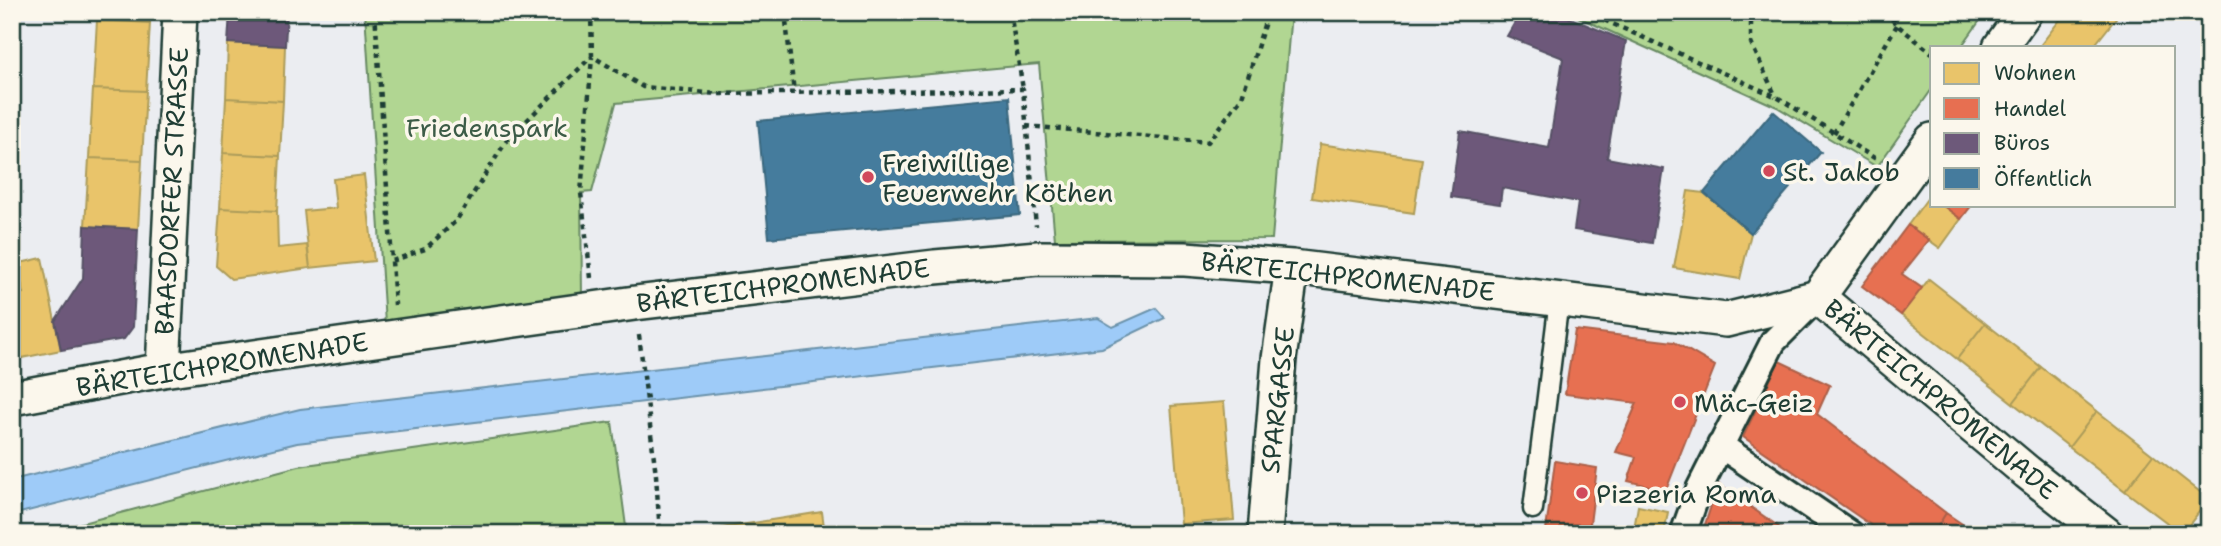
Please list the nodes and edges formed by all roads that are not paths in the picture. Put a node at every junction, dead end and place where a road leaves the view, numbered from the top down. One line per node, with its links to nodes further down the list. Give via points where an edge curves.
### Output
1 (180, 12): 8 (street, BAASDORFER STRASSE)
2 (2025, 12): 3 (street)
3 (2001, 46)
4 (1930, 144): 6 (street)
5 (1292, 267): 7 (street, BÄRTEICHPROMENADE); 8 (street, BÄRTEICHPROMENADE, via 1185,259 1038,258 935,267 595,308); 12 (street, SPARGASSE)
6 (1818, 297): 7 (street, BÄRTEICHPROMENADE, via 1726,320); 10 (street, via 1773,342); 15 (street, BÄRTEICHPROMENADE)
7 (1559, 300): 11 (lane)
8 (163, 370): 9 (street, BÄRTEICHPROMENADE)
9 (12, 398)
10 (1720, 445): 13 (street); 14 (street)
11 (1533, 509)
12 (1265, 534)
13 (1683, 534)
14 (1851, 534)
15 (2106, 534)

